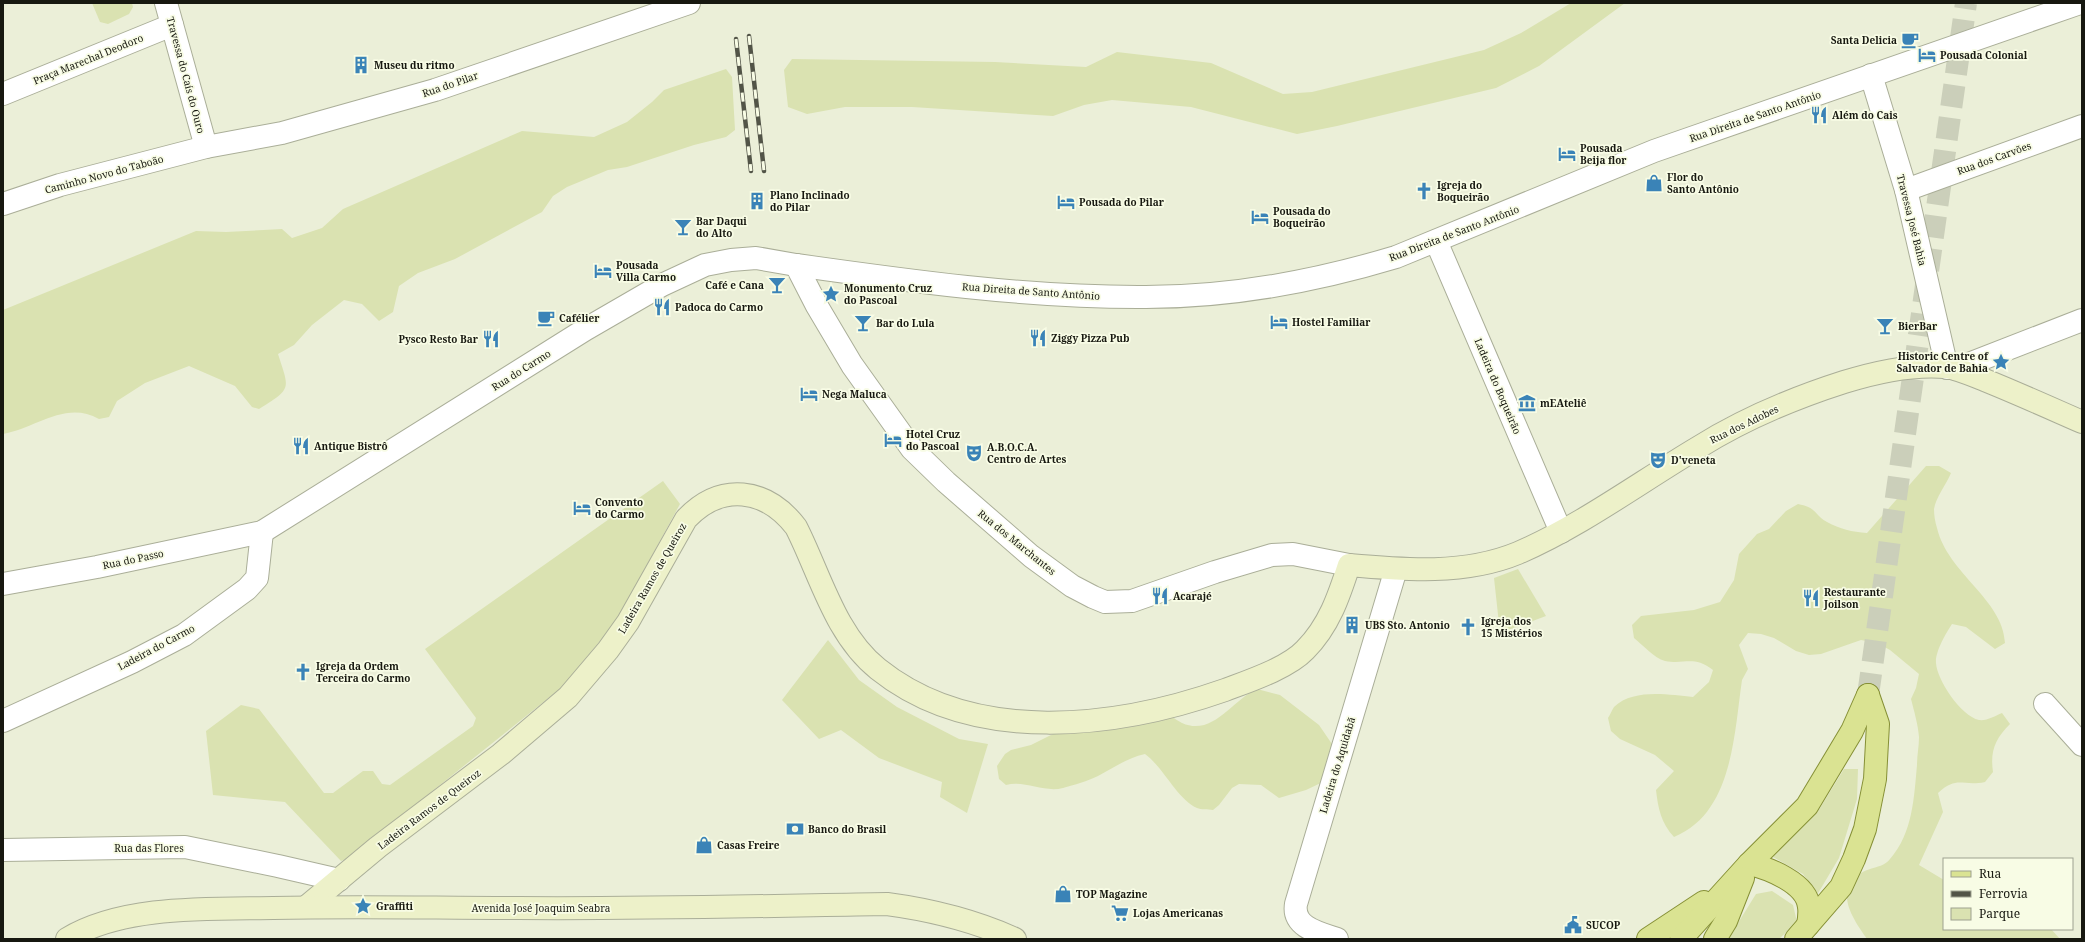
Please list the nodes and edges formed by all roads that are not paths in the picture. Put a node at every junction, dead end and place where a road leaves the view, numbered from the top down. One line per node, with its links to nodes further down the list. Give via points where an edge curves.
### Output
1 (166, 3): 4 (street, Travessa do Caís do Ouro)
2 (689, 3): 8 (street, Rua do Pilar, via 435,90 282,133)
3 (2080, 3): 5 (street, Rua Direita de Santo Antônio)
4 (172, 25): 6 (street, Praça Marechal Deodoro); 8 (street, Travessa do Caís do Ouro)
5 (1871, 75): 9 (street, Travessa José Bahia); 11 (street, Rua Direita de Santo Antônio, via 1654,151)
6 (3, 94)
7 (2082, 126): 9 (street, Rua dos Carvões)
8 (206, 147): 10 (street, Caminho Novo do Taboão, via 60,185)
9 (1906, 190): 14 (street, Travessa José Bahia)
10 (3, 204)
11 (1436, 241): 12 (street, Rua Direita de Santo Antônio, via 1359,268 1294,283 1220,293 1140,297 1062,295 953,285); 17 (street, Ladeira do Boqueirão)
12 (796, 264): 16 (street, Rua do Carmo, via 756,258 731,260 705,265 662,285 586,329); 18 (street, Rua dos Marchantes, via 817,306 852,365 912,449 1031,556 1072,586 1106,602 1132,601 1272,555 1293,554)
13 (2082, 320): 14 (street)
14 (1951, 368): 15 (main road, Rua dos Adobes); 17 (main road, Rua dos Adobes, via 1917,367 1868,375 1816,391 1750,419 1698,447)
15 (2082, 422)
16 (262, 532): 20 (street, Rua do Passo); 22 (street, Ladeira do Carmo, via 257,578 241,594 184,635 132,662)
17 (1561, 532): 19 (main road, Rua dos Adobes, via 1517,554 1486,563 1441,569)
18 (1349, 564): 19 (main road, Rua dos Adobes); 26 (main road, Ladeira Ramos de Queiroz, via 1330,617 1319,634 1304,652 1273,671 1184,704 1130,716 1090,722 1014,722 973,714 931,701 905,688 878,669 858,650 848,634 788,515 761,498 745,494 710,500 696,508 686,519 628,622 568,697 501,754)
19 (1396, 570): 32 (street, Ladeira do Aquidabã, via 1296,904 1295,912 1301,923)
20 (3, 584)
21 (2045, 704): 23 (street)
22 (3, 721)
23 (2082, 745)
24 (3, 850): 26 (street, Rua das Flores, via 186,847)
25 (1748, 864): 27 (main road); 29 (main road, via 1766,868 1793,883 1809,905); 29 (main road, via 1807,806 1852,731 1868,695 1878,724 1875,779 1865,829 1841,887); 35 (main road, via 1726,921)
26 (338, 880): 28 (main road, Ladeira Ramos de Queiroz)
27 (1730, 885): 33 (main road); 34 (main road)
28 (306, 907): 30 (main road, Avenida José Joaquim Seabra, via 179,910 127,918); 31 (main road, Avenida José Joaquim Seabra, via 527,908 887,904 954,916)
29 (1802, 932)
30 (77, 936)
31 (1015, 939)
32 (1336, 939)
33 (1648, 939)
34 (1681, 939)
35 (1715, 939)

